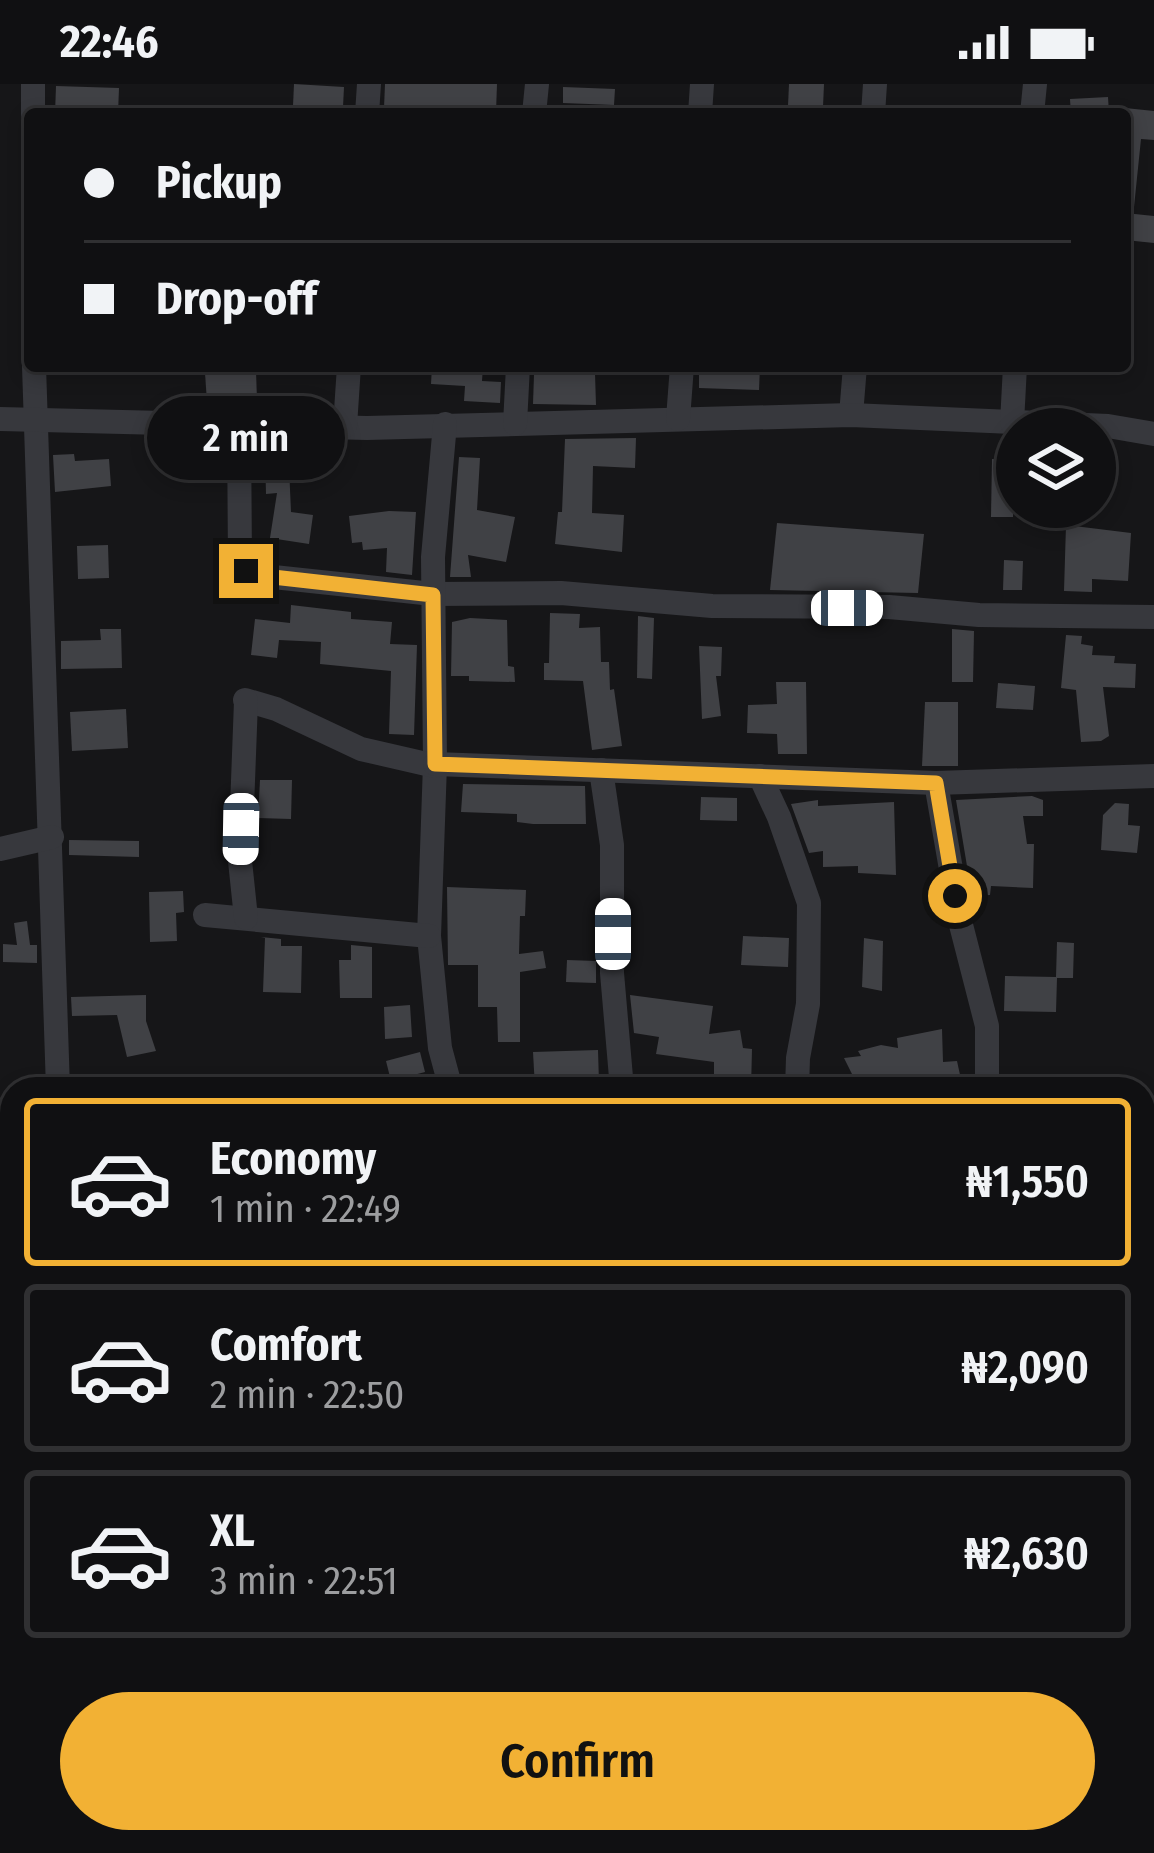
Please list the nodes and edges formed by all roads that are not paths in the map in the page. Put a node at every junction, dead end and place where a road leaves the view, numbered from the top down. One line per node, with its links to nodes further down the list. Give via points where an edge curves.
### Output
1 (34, 372): 11 (street)
2 (348, 372): 16 (street)
3 (518, 372): 15 (street)
4 (682, 372): 10 (street)
5 (855, 372): 8 (street)
6 (1015, 372): 7 (street)
7 (1013, 408)
8 (851, 415): 10 (street); 12 (street)
9 (0, 419): 11 (street)
10 (678, 419): 15 (street)
11 (34, 420): 13 (street); 26 (street)
12 (996, 422)
13 (239, 424): 16 (street); 19 (street, via 238,542 246,571)
14 (445, 424): 15 (street); 16 (street); 19 (street)
15 (515, 424)
16 (344, 426)
17 (1116, 427): 18 (street)
18 (1154, 434)
19 (433, 595): 20 (street); 21 (street)
20 (1154, 617)
21 (435, 765): 22 (street); 29 (street, via 362,749 245,700); 30 (street)
22 (601, 770): 23 (street); 33 (street, via 612,845)
23 (760, 776): 25 (street); 34 (street, via 808,903 808,1004)
24 (1154, 776): 25 (street)
25 (936, 783): 35 (street, via 959,922 987,1026)
26 (52, 837): 27 (street); 31 (street)
27 (0, 849)
28 (205, 915): 29 (street)
29 (246, 918): 30 (street)
30 (429, 936): 32 (street)
31 (58, 1077)
32 (448, 1077)
33 (621, 1077)
34 (797, 1077)
35 (987, 1077)

